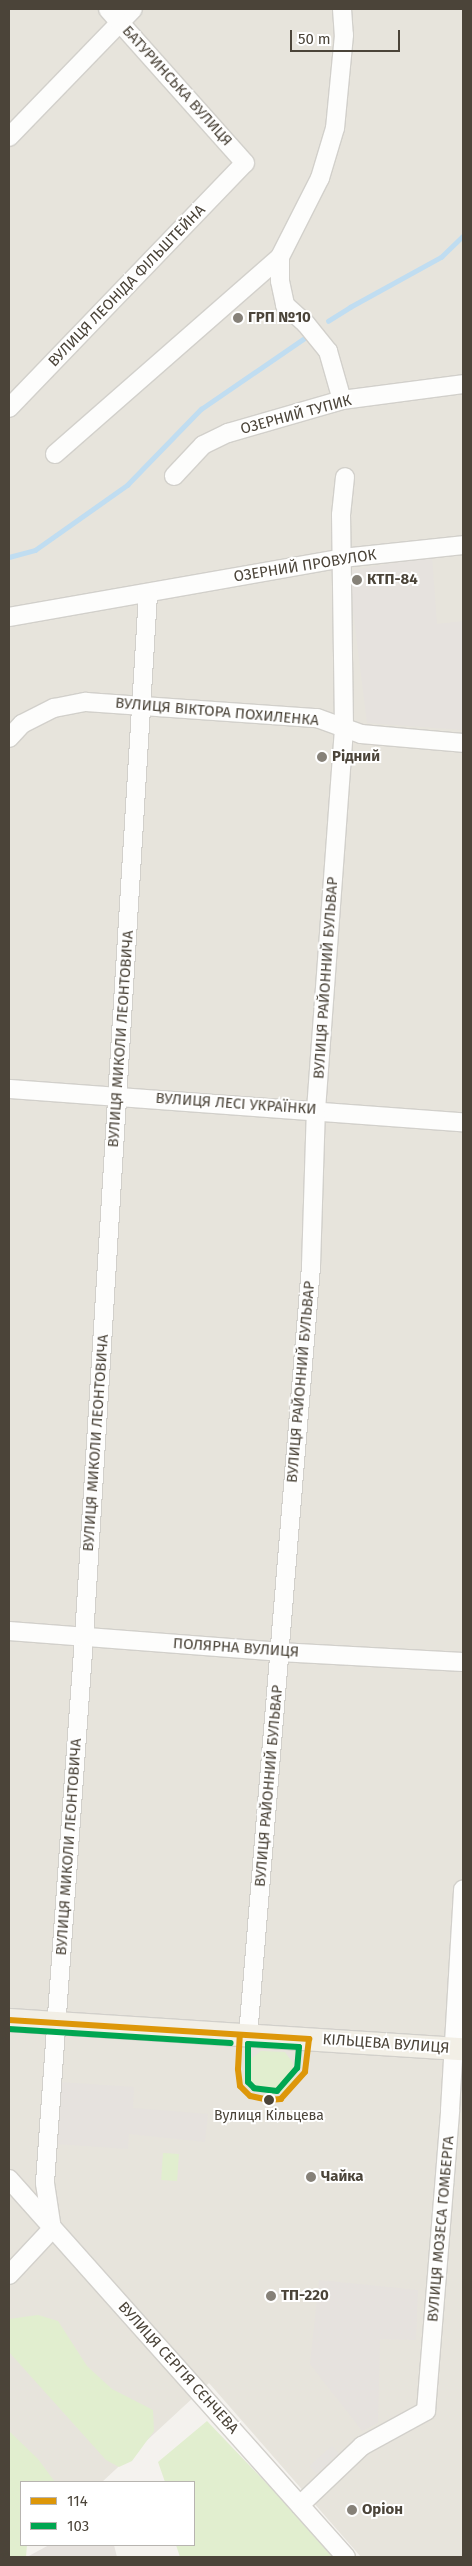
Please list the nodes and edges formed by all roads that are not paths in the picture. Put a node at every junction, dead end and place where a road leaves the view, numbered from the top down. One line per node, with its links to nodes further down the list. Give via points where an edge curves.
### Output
1 (108, 9): 4 (street, БАТУРИНСЬКА ВУЛИЦЯ)
2 (132, 9): 4 (street)
3 (340, 10): 7 (street, via 344,35 335,128 320,178)
4 (120, 22): 5 (street); 6 (street, БАТУРИНСЬКА ВУЛИЦЯ)
5 (9, 137)
6 (245, 163): 10 (street, ВУЛИЦЯ ЛЕОНІДА ФІЛЬШТЕЙНА)
7 (280, 257): 9 (street, via 285,305 328,351); 11 (street)
8 (463, 384): 9 (street, ОЗЕРНИЙ ТУПИК)
9 (342, 400): 12 (street, ОЗЕРНИЙ ТУПИК, via 228,433 203,445)
10 (9, 408)
11 (55, 454)
12 (174, 476)
13 (345, 477): 15 (street, ВУЛИЦЯ РАЙОННИЙ БУЛЬВАР, via 341,515)
14 (463, 545): 15 (street, ОЗЕРНИЙ ПРОВУЛОК)
15 (342, 558): 16 (street, ОЗЕРНИЙ ПРОВУЛОК); 19 (street, ВУЛИЦЯ РАЙОННИЙ БУЛЬВАР)
16 (148, 594): 17 (street); 18 (street, ВУЛИЦЯ МИКОЛИ ЛЕОНТОВИЧА)
17 (9, 617)
18 (142, 706): 19 (street, ВУЛИЦЯ ВІКТОРА ПОХИЛЕНКА, via 317,718); 20 (street, ВУЛИЦЯ ВІКТОРА ПОХИЛЕНКА, via 86,702 54,708 22,724); 23 (street, ВУЛИЦЯ МИКОЛИ ЛЕОНТОВИЧА)
19 (344, 728): 21 (street, ВУЛИЦЯ ВІКТОРА ПОХИЛЕНКА, via 361,734); 24 (street, ВУЛИЦЯ РАЙОННИЙ БУЛЬВАР)
20 (9, 738)
21 (463, 742)
22 (9, 1089): 23 (street, ВУЛИЦЯ ЛЕСІ УКРАЇНКИ)
23 (118, 1095): 24 (street, ВУЛИЦЯ ЛЕСІ УКРАЇНКИ); 27 (street, ВУЛИЦЯ МИКОЛИ ЛЕОНТОВИЧА)
24 (316, 1110): 25 (street, ВУЛИЦЯ ЛЕСІ УКРАЇНКИ); 28 (street, ВУЛИЦЯ РАЙОННИЙ БУЛЬВАР, via 311,1266)
25 (463, 1122)
26 (9, 1631): 27 (street, ПОЛЯРНА ВУЛИЦЯ)
27 (84, 1638): 28 (street, ПОЛЯРНА ВУЛИЦЯ); 32 (street, ВУЛИЦЯ МИКОЛИ ЛЕОНТОВИЧА)
28 (279, 1652): 29 (street, ПОЛЯРНА ВУЛИЦЯ); 33 (street, ВУЛИЦЯ РАЙОННИЙ БУЛЬВАР)
29 (463, 1662)
30 (463, 1889): 34 (street, ВУЛИЦЯ МОЗЕСА ГОМБЕРГА)
31 (9, 2020): 32 (main road, КІЛЬЦЕВА ВУЛИЦЯ)
32 (57, 2024): 33 (main road, КІЛЬЦЕВА ВУЛИЦЯ); 36 (street, ВУЛИЦЯ МИКОЛИ ЛЕОНТОВИЧА, via 45,2183)
33 (248, 2036): 34 (main road, КІЛЬЦЕВА ВУЛИЦЯ)
34 (458, 2049): 38 (street, ВУЛИЦЯ МОЗЕСА ГОМБЕРГА, via 450,2110 426,2411 362,2446)
35 (9, 2179): 36 (street, ВУЛИЦЯ СЕРГІЯ СЄНЧЕВА)
36 (52, 2229): 37 (street); 38 (street, ВУЛИЦЯ СЕРГІЯ СЄНЧЕВА)
37 (9, 2275)
38 (300, 2505): 39 (street, ВУЛИЦЯ СЕРГІЯ СЄНЧЕВА)
39 (346, 2557)

